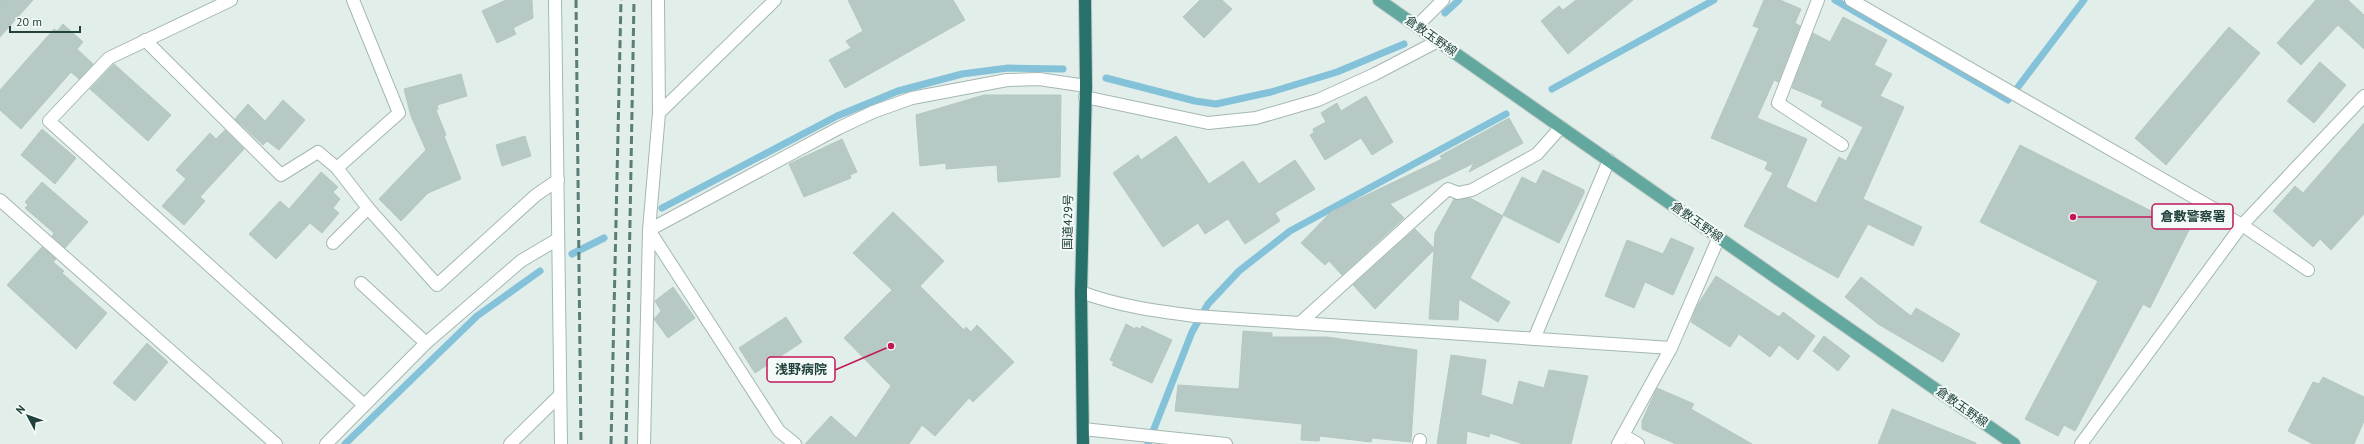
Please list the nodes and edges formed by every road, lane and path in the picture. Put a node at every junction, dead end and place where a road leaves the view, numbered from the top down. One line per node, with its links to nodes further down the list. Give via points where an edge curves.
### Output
1 (231, 0): 12 (street)
2 (353, 0): 20 (street, via 399,113)
3 (555, 0): 21 (street)
4 (658, 0): 16 (street)
5 (776, 0): 16 (street)
6 (1085, 0): 14 (highway, 国道429号)
7 (1379, 0): 11 (main road, 倉敷玉野線)
8 (1443, 0): 11 (street)
9 (1818, 0): 18 (street, via 1778,104)
10 (1857, 1): 24 (street)
11 (1417, 26): 13 (main road, 倉敷玉野線)
12 (145, 40): 20 (street, via 281,175 318,152); 37 (street, via 109,58 49,121)
13 (1438, 41): 14 (street, via 1318,100 1256,118 1208,123); 17 (main road, 倉敷玉野線)
14 (1086, 92): 25 (street, via 1039,79 1007,80 912,98 839,128); 31 (highway, 国道429号)
15 (2364, 96): 24 (street)
16 (659, 113): 25 (street)
17 (1561, 128): 19 (main road, 倉敷玉野線); 32 (street, via 1538,154 1472,190 1458,193 1448,189)
18 (1842, 145)
19 (1609, 160): 26 (main road, 倉敷玉野線); 33 (street)
20 (337, 168): 23 (street)
21 (558, 180): 23 (street, via 536,195 437,285); 27 (street)
22 (0, 200): 40 (street)
23 (368, 208): 28 (street)
24 (2242, 225): 29 (street); 50 (street)
25 (649, 230): 44 (street); 45 (street, via 779,431)
26 (1719, 237): 35 (street); 49 (main road, 倉敷玉野線)
27 (558, 239): 34 (street, via 522,261); 36 (street)
28 (333, 243)
29 (2308, 270)
30 (361, 283): 34 (street)
31 (1080, 292): 32 (street, via 1109,302 1144,309 1201,317); 38 (highway, 国道429号)
32 (1300, 323): 33 (street)
33 (1534, 339): 35 (street)
34 (426, 343): 37 (street)
35 (1671, 348): 39 (street)
36 (560, 395): 42 (street); 43 (street)
37 (363, 404): 41 (street)
38 (1083, 429): 46 (highway, 国道429号); 47 (street)
39 (1620, 440): 48 (street)
40 (276, 444)
41 (326, 444)
42 (510, 444)
43 (561, 444)
44 (644, 444)
45 (795, 444)
46 (1083, 444)
47 (1226, 444)
48 (1638, 444)
49 (2014, 444)
50 (2081, 444)

